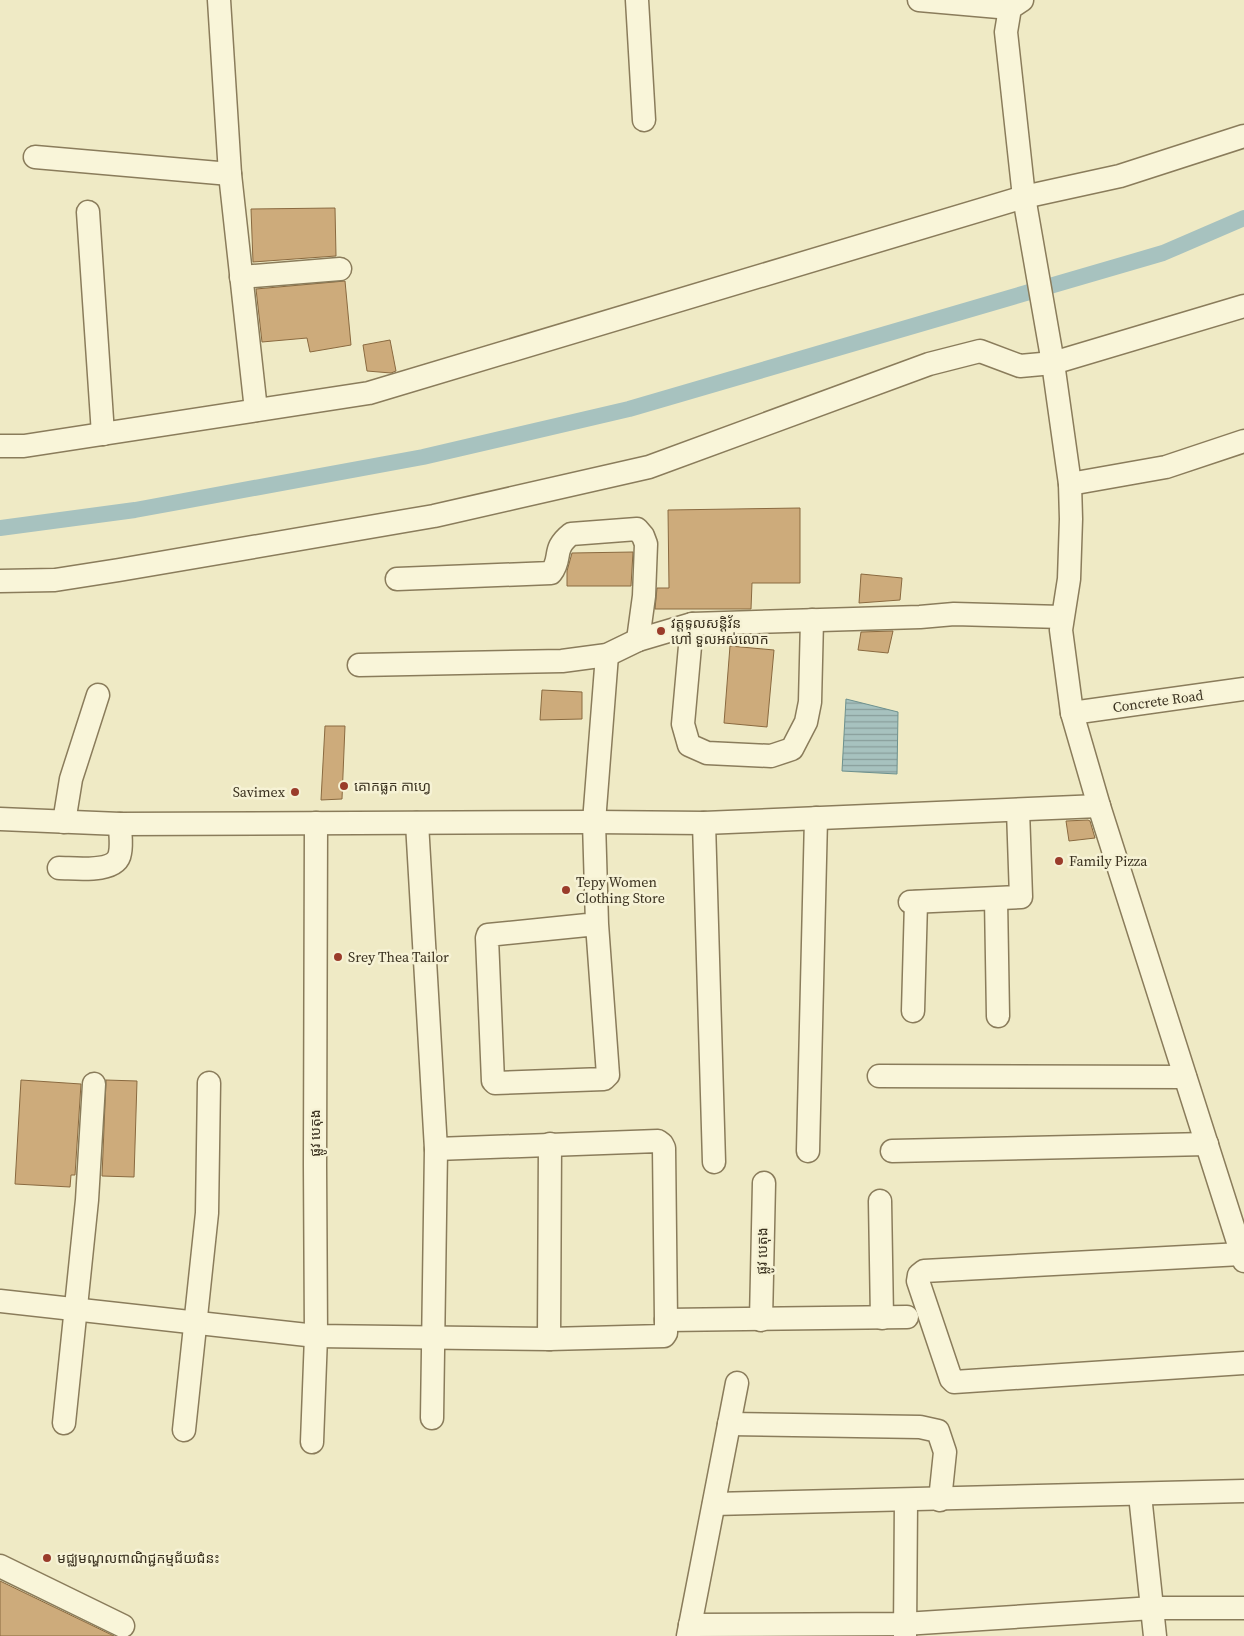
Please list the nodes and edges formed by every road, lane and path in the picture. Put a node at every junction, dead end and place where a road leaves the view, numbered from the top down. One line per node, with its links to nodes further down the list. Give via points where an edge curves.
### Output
1 (219, 0): 8 (street)
2 (637, 0): 5 (street)
3 (919, 0): 4 (street)
4 (1013, 2): 9 (street, via 1006,32)
5 (644, 120)
6 (1244, 136): 9 (street)
7 (35, 156): 8 (street)
8 (230, 174): 12 (street)
9 (1025, 205): 14 (street); 15 (street, via 369,393)
10 (88, 212): 16 (street)
11 (340, 269): 12 (street)
12 (241, 277): 15 (street)
13 (1244, 306): 14 (street)
14 (1052, 356): 19 (street); 21 (street, via 1020,366 980,351 929,364 649,468 434,516 110,572 55,580)
15 (256, 410): 16 (street)
16 (103, 434): 18 (street, via 24,446)
17 (1244, 441): 19 (street, via 1166,467)
18 (0, 446)
19 (1070, 484): 22 (street, via 1069,580)
20 (397, 579): 25 (street, via 551,573 556,566 559,547 571,534 637,529 646,544)
21 (0, 581)
22 (1062, 616): 23 (street, via 954,614); 30 (street)
23 (812, 620): 24 (street); 24 (street, via 810,702 806,722 792,748 770,756 706,753 689,745 683,724)
24 (692, 624): 25 (street)
25 (638, 640): 26 (street)
26 (607, 655): 27 (street, via 562,661); 36 (street)
27 (359, 665)
28 (1244, 688): 30 (street, Concrete Road)
29 (98, 695): 35 (street, via 71,779)
30 (1072, 713): 31 (street)
31 (1099, 806): 32 (street); 47 (street)
32 (1018, 810): 33 (street); 42 (street, via 1022,897)
33 (816, 818): 39 (street); 53 (street)
34 (0, 820): 35 (street)
35 (64, 822): 40 (street)
36 (594, 822): 38 (street); 39 (street); 43 (street)
37 (316, 823): 38 (street); 40 (street); 66 (street, ផ្លូវ បេតុង)
38 (417, 823): 52 (street)
39 (704, 823): 55 (street)
40 (120, 824): 41 (street, via 120,854 114,863 105,868)
41 (59, 868)
42 (996, 899): 44 (street, via 913,902); 45 (street)
43 (597, 924): 43 (street, via 488,936 493,1081 498,1084 607,1078)
44 (913, 1011)
45 (998, 1016)
46 (879, 1076): 47 (street)
47 (1185, 1077): 51 (street)
48 (94, 1084): 60 (street, via 87,1200)
49 (209, 1084): 65 (street, via 208,1213)
50 (550, 1144): 52 (street); 63 (street, via 658,1141 662,1144); 68 (street)
51 (1207, 1144): 54 (street); 58 (street)
52 (436, 1149): 67 (street)
53 (808, 1151)
54 (892, 1151)
55 (714, 1162)
56 (764, 1183): 64 (street, ផ្លូវ បេតុង)
57 (880, 1200): 62 (street)
58 (1243, 1257): 69 (street, via 924,1272 918,1281 954,1382)
59 (0, 1300): 60 (street)
60 (75, 1309): 65 (street); 72 (street)
61 (907, 1317): 62 (street)
62 (882, 1318): 64 (street)
63 (666, 1320): 64 (street); 68 (street, via 664,1336)
64 (761, 1320)
65 (195, 1322): 66 (street); 74 (street)
66 (316, 1336): 67 (street); 75 (street, ផ្លូវ បេតុង)
67 (434, 1338): 68 (street); 71 (street)
68 (548, 1339)
69 (1244, 1363)
70 (737, 1383): 73 (street)
71 (432, 1418)
72 (64, 1423)
73 (729, 1424): 79 (street, via 920,1427 938,1431 945,1452); 80 (street)
74 (184, 1430)
75 (312, 1442)
76 (1244, 1491): 77 (street)
77 (1140, 1495): 79 (street); 82 (street)
78 (906, 1500): 79 (street); 80 (street); 86 (street)
79 (940, 1500)
80 (714, 1504): 85 (street)
81 (0, 1566): 84 (street)
82 (1153, 1608): 83 (street); 86 (street); 87 (street)
83 (1244, 1608)
84 (123, 1626)
85 (689, 1630): 86 (street)
86 (904, 1630)
87 (1155, 1636)

